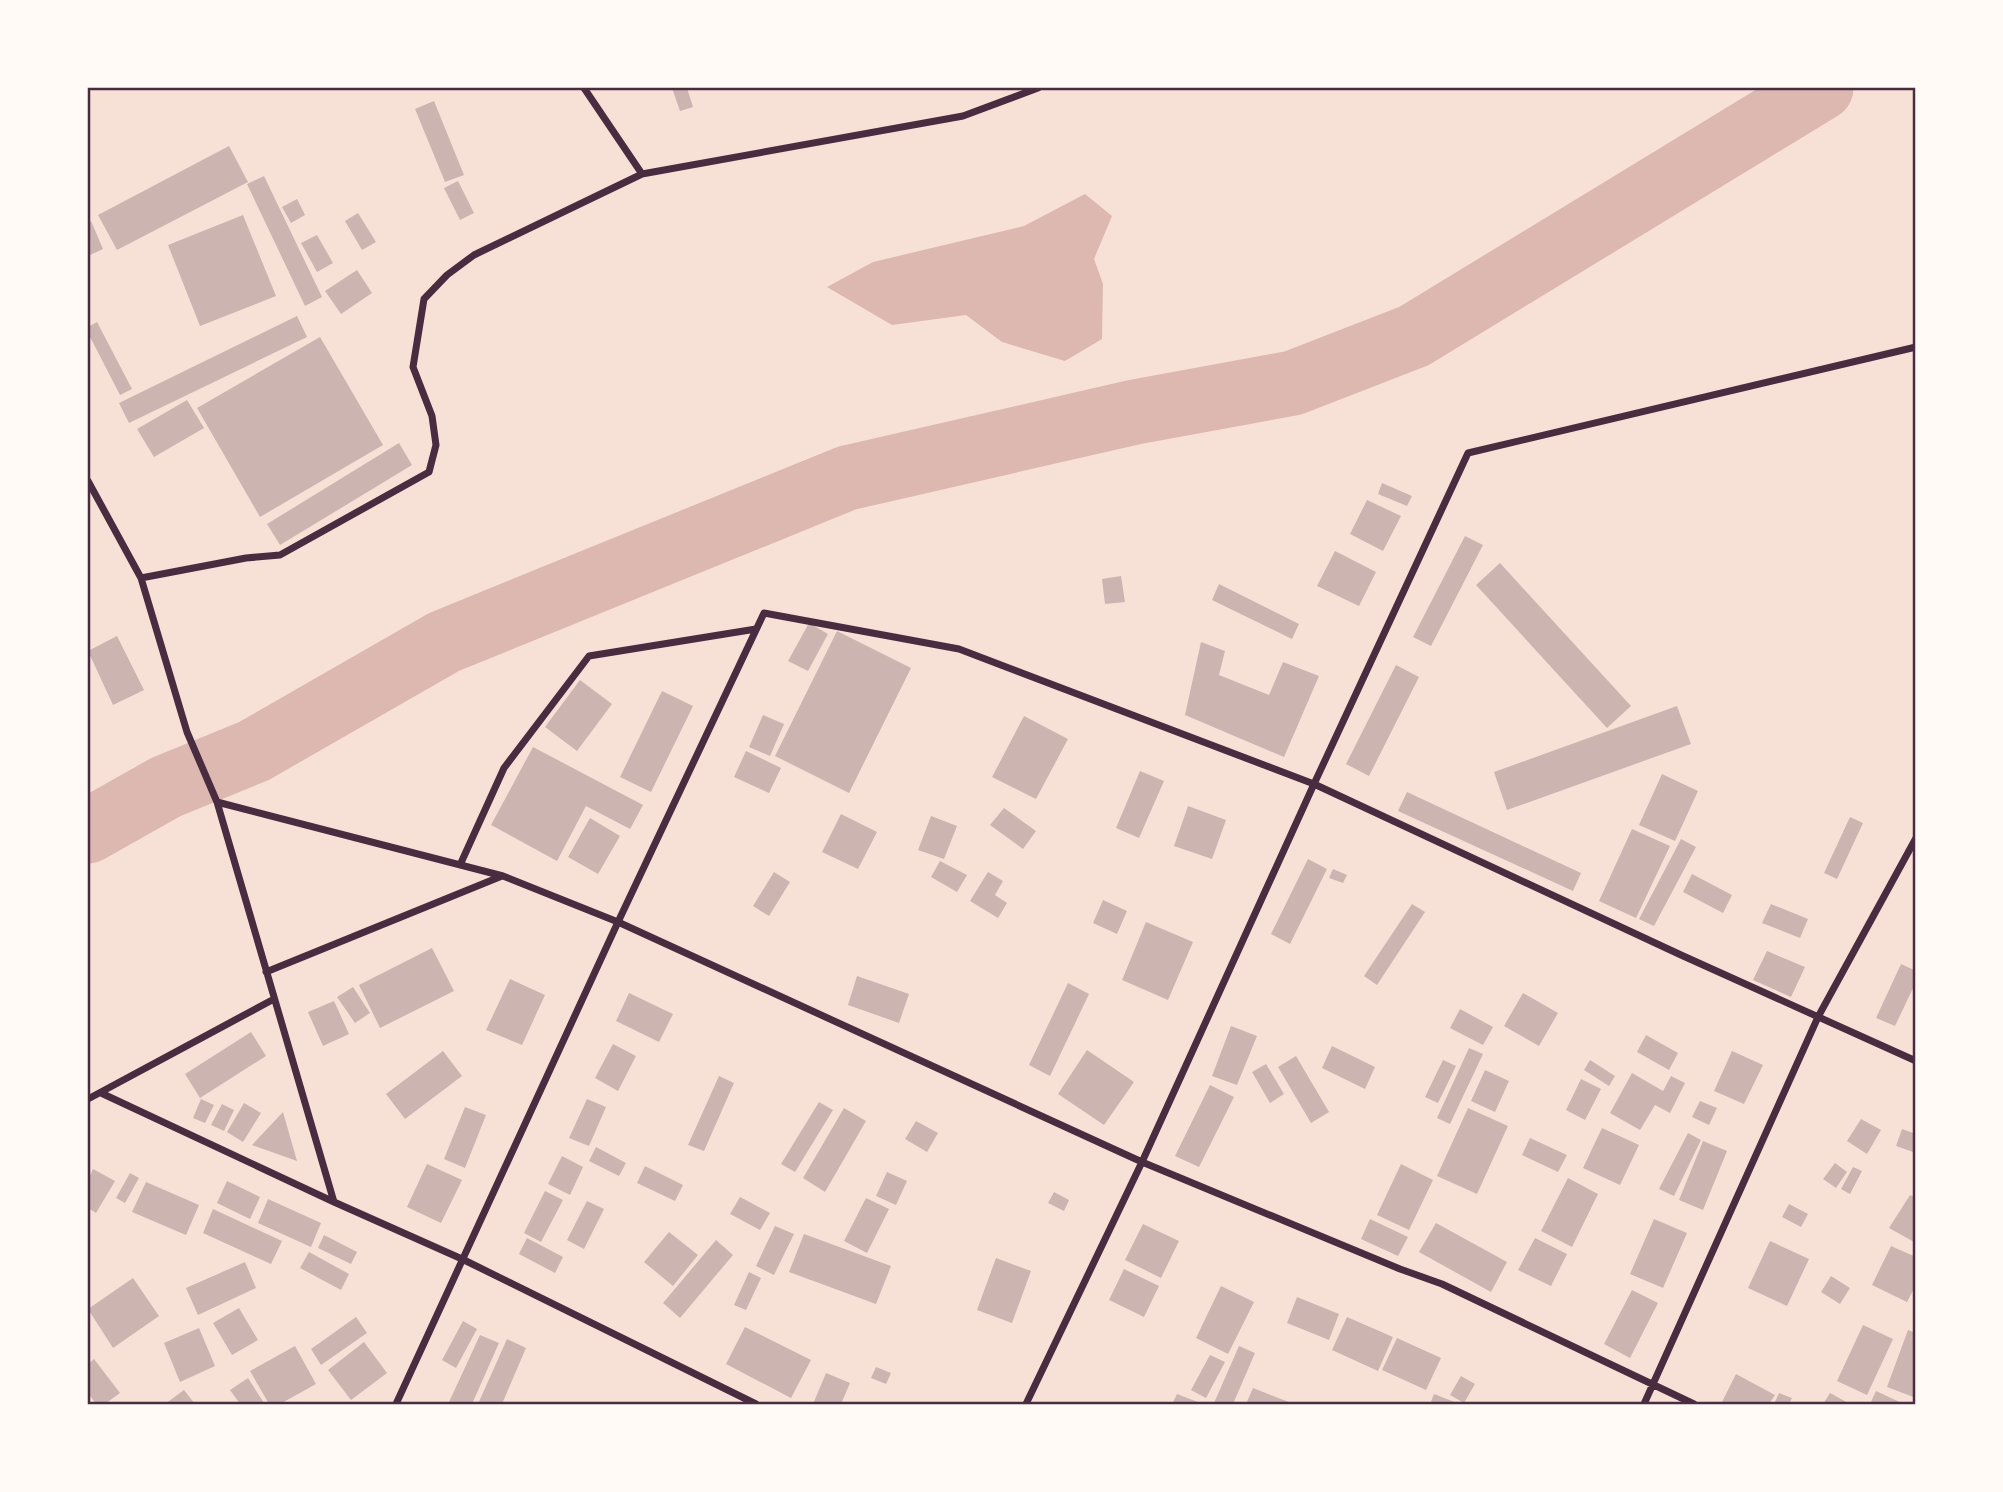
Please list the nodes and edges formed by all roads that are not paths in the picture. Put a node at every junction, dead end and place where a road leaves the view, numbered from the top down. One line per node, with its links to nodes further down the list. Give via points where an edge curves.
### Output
1 (584, 88): 3 (street)
2 (1038, 88): 3 (street, via 963,116)
3 (642, 174): 6 (street, via 474,256 424,299 413,367 432,416 436,445 429,472 280,555)
4 (1916, 347): 8 (street, via 1468,453)
5 (88, 481): 6 (street)
6 (142, 578): 9 (street, via 187,732)
7 (756, 629): 8 (street, via 764,613 958,649); 11 (street, via 589,656 504,768); 13 (street)
8 (1314, 784): 16 (street); 20 (street)
9 (217, 802): 11 (street); 14 (street)
10 (1916, 838): 16 (street)
11 (460, 865): 12 (street)
12 (503, 876): 13 (street); 14 (street)
13 (618, 922): 20 (street); 22 (street)
14 (266, 972): 15 (street)
15 (274, 999): 18 (street); 21 (street)
16 (1818, 1017): 17 (street); 23 (street)
17 (1916, 1060)
18 (101, 1093): 19 (street); 21 (street)
19 (88, 1099)
20 (1142, 1163): 23 (street, via 1442,1284); 26 (street)
21 (334, 1202): 22 (street)
22 (462, 1259): 24 (street); 25 (street)
23 (1654, 1385): 27 (street); 28 (street)
24 (396, 1405)
25 (756, 1405)
26 (1026, 1405)
27 (1644, 1405)
28 (1694, 1405)

